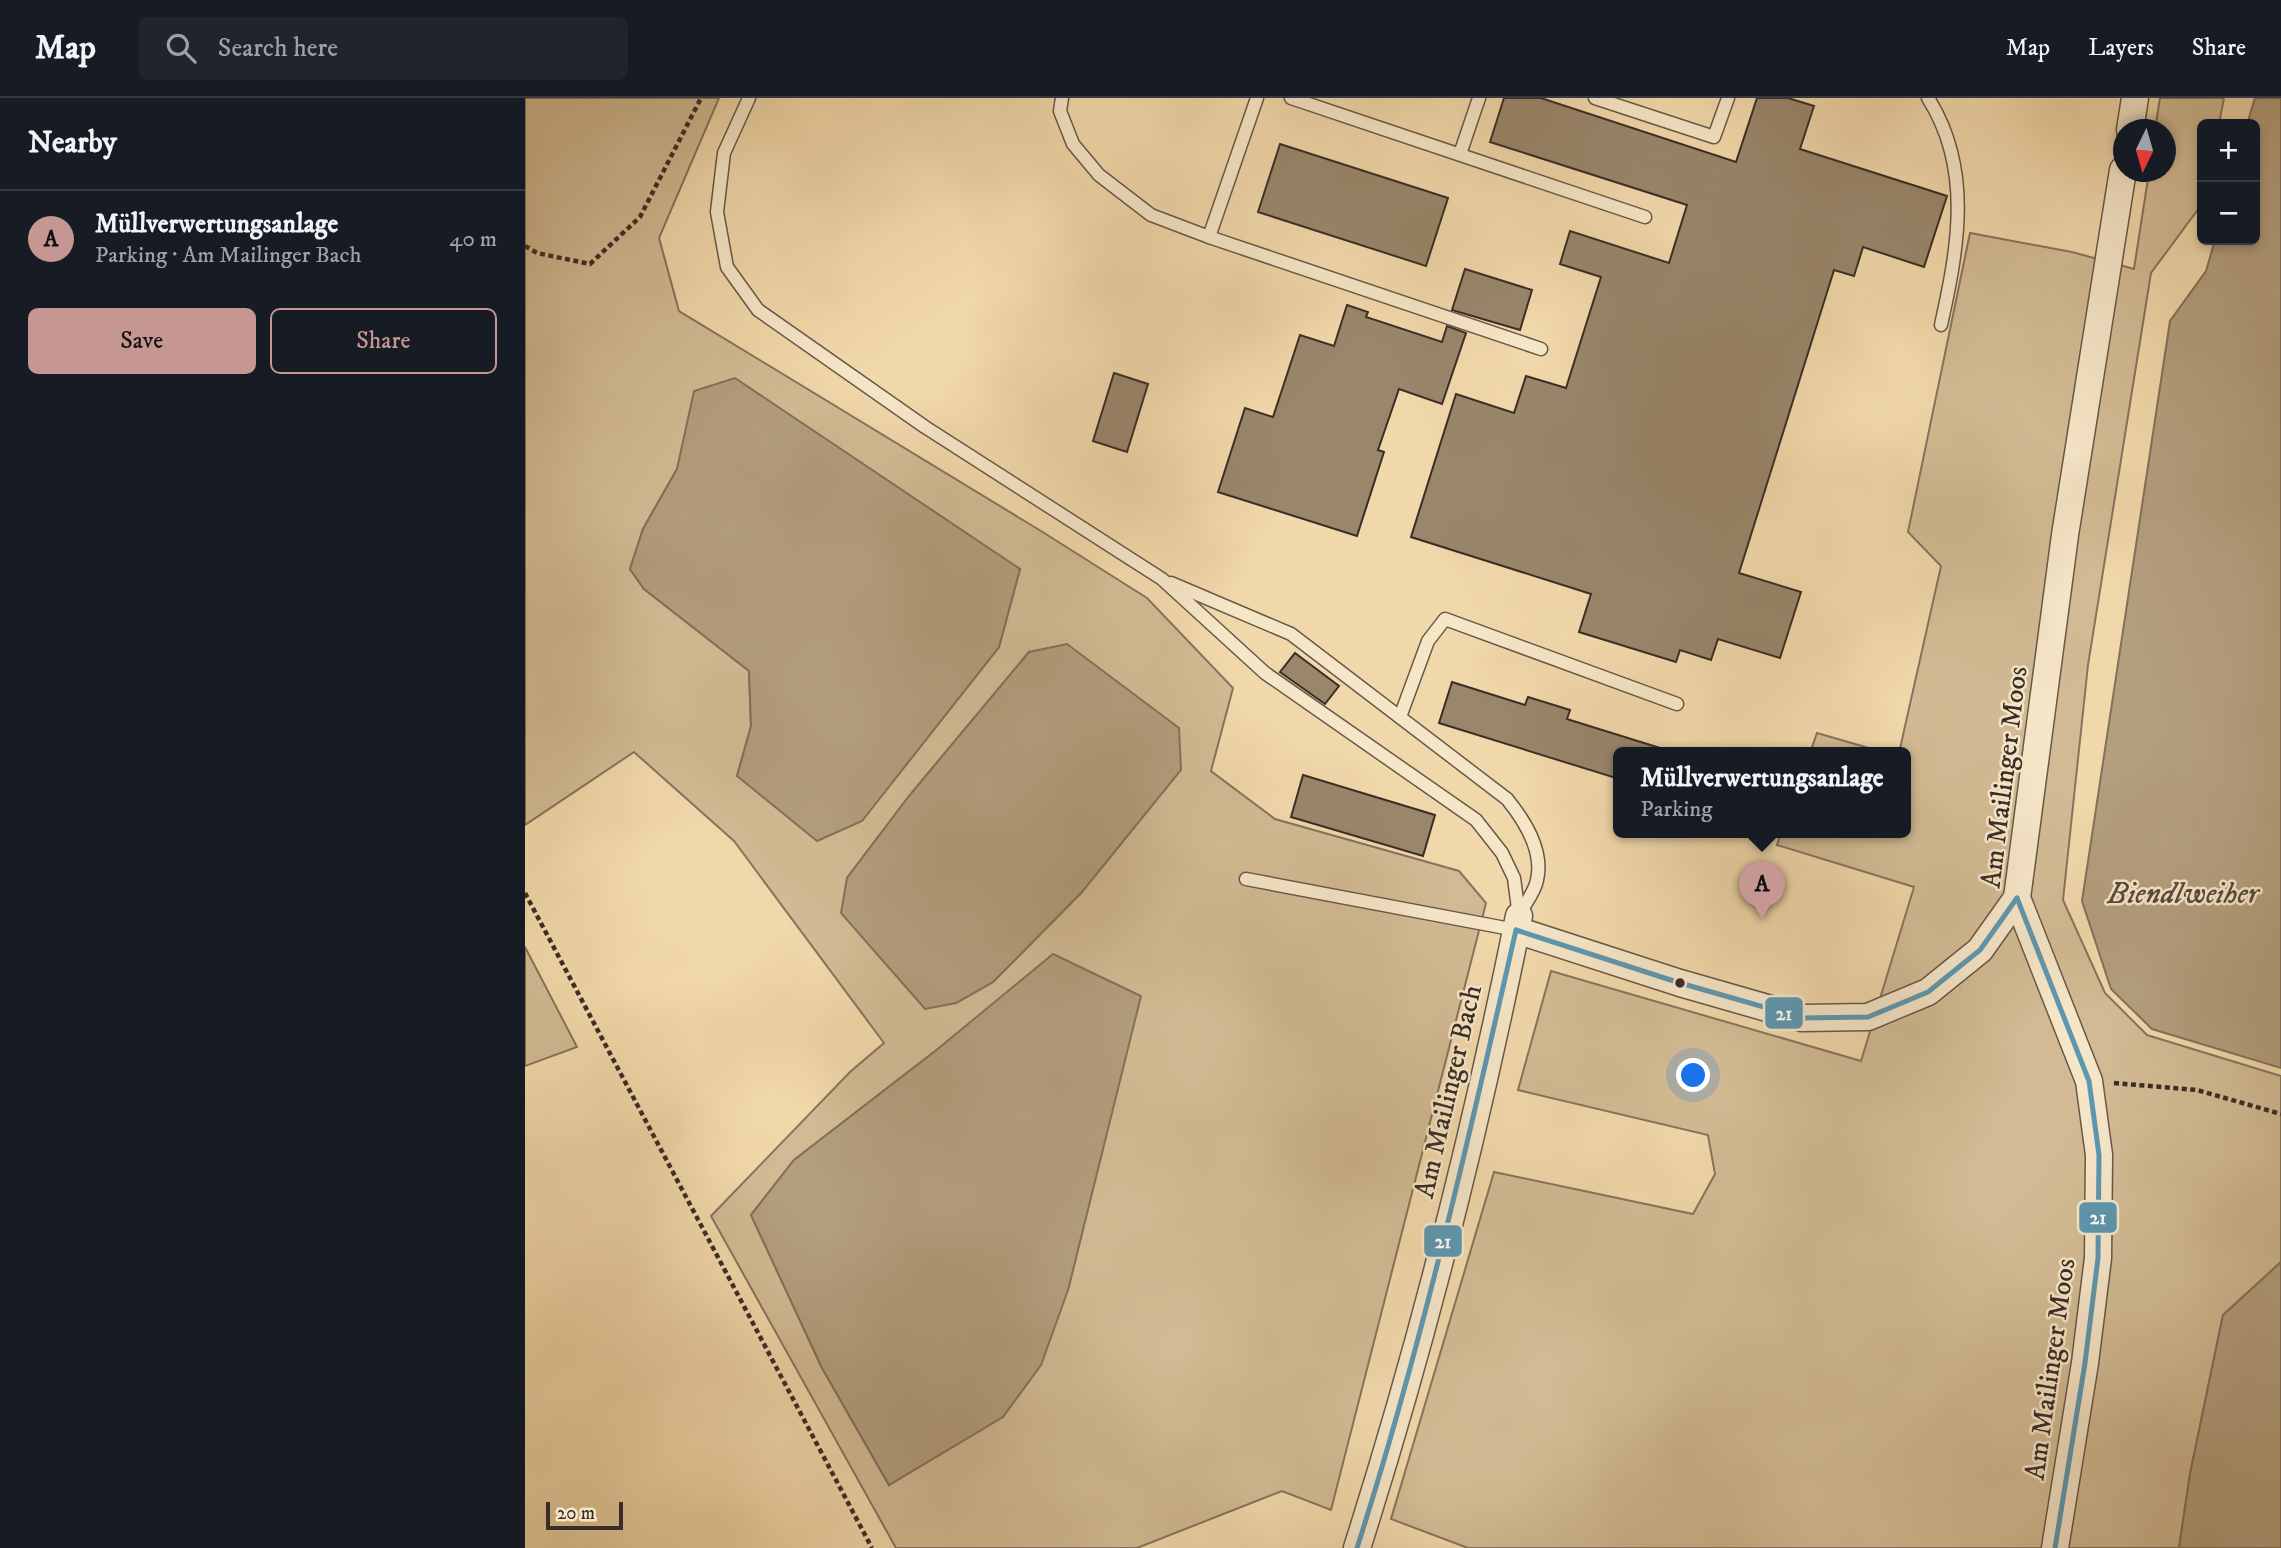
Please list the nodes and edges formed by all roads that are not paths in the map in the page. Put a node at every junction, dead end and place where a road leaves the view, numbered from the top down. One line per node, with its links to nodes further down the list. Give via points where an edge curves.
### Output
1 (749, 98): 17 (lane, via 724,153 717,212 727,267 758,310 925,426)
2 (1062, 98): 14 (lane, via 1060,111 1073,144 1099,176 1151,215)
3 (1257, 98): 14 (lane)
4 (1291, 98): 11 (lane)
5 (1479, 98): 11 (lane)
6 (1595, 98): 7 (lane, via 1714,137)
7 (1728, 98)
8 (1928, 98): 15 (lane, via 1955,167 1959,220)
9 (2135, 98): 10 (street)
10 (2132, 119)
11 (1460, 154): 13 (lane)
12 (2121, 182): 21 (street, Am Mailinger Moos, via 2065,535)
13 (1646, 217)
14 (1209, 237): 16 (lane)
15 (1941, 325)
16 (1541, 349)
17 (1162, 579): 19 (lane, via 1291,634); 22 (lane, via 1265,673 1476,820 1502,853 1514,878)
18 (1677, 704): 19 (lane, via 1444,619 1428,641)
19 (1400, 717): 22 (lane, via 1507,799 1526,823 1537,858 1537,880)
20 (1246, 879): 22 (lane)
21 (2017, 898): 22 (street, via 1980,950 1928,992 1868,1017 1802,1018 1680,983); 24 (street, Am Mailinger Moos, via 2089,1081 2099,1155 2098,1258)
22 (1517, 923): 23 (street, Am Mailinger Bach, via 1451,1215)
23 (1357, 1548)
24 (2055, 1548)

